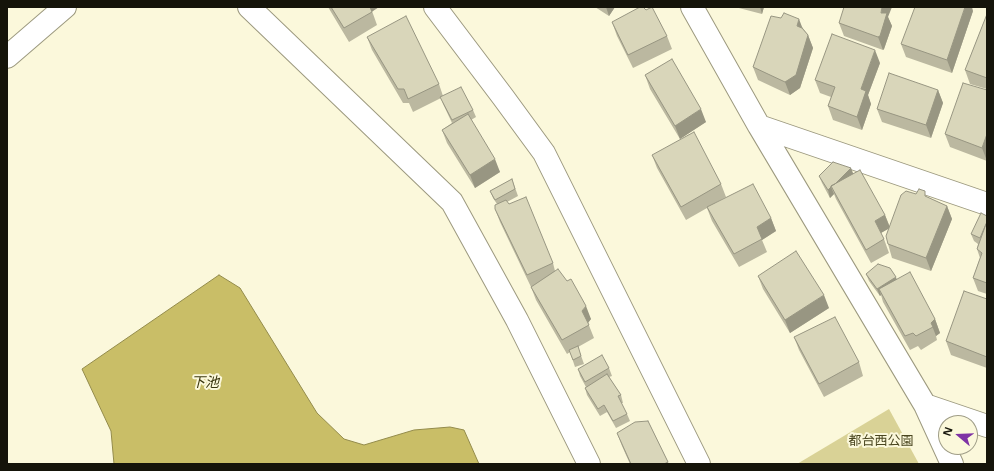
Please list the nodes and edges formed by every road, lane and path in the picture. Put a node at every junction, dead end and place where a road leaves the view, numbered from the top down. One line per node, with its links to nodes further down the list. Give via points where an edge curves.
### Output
1 (65, 7): 5 (street)
2 (249, 7): 10 (street, via 452,202 517,320)
3 (434, 7): 11 (street, via 544,153)
4 (692, 7): 6 (street)
5 (7, 57)
6 (758, 126): 7 (street); 8 (street)
7 (987, 204)
8 (925, 405): 9 (street); 12 (street)
9 (987, 426)
10 (590, 464)
11 (699, 464)
12 (952, 464)

